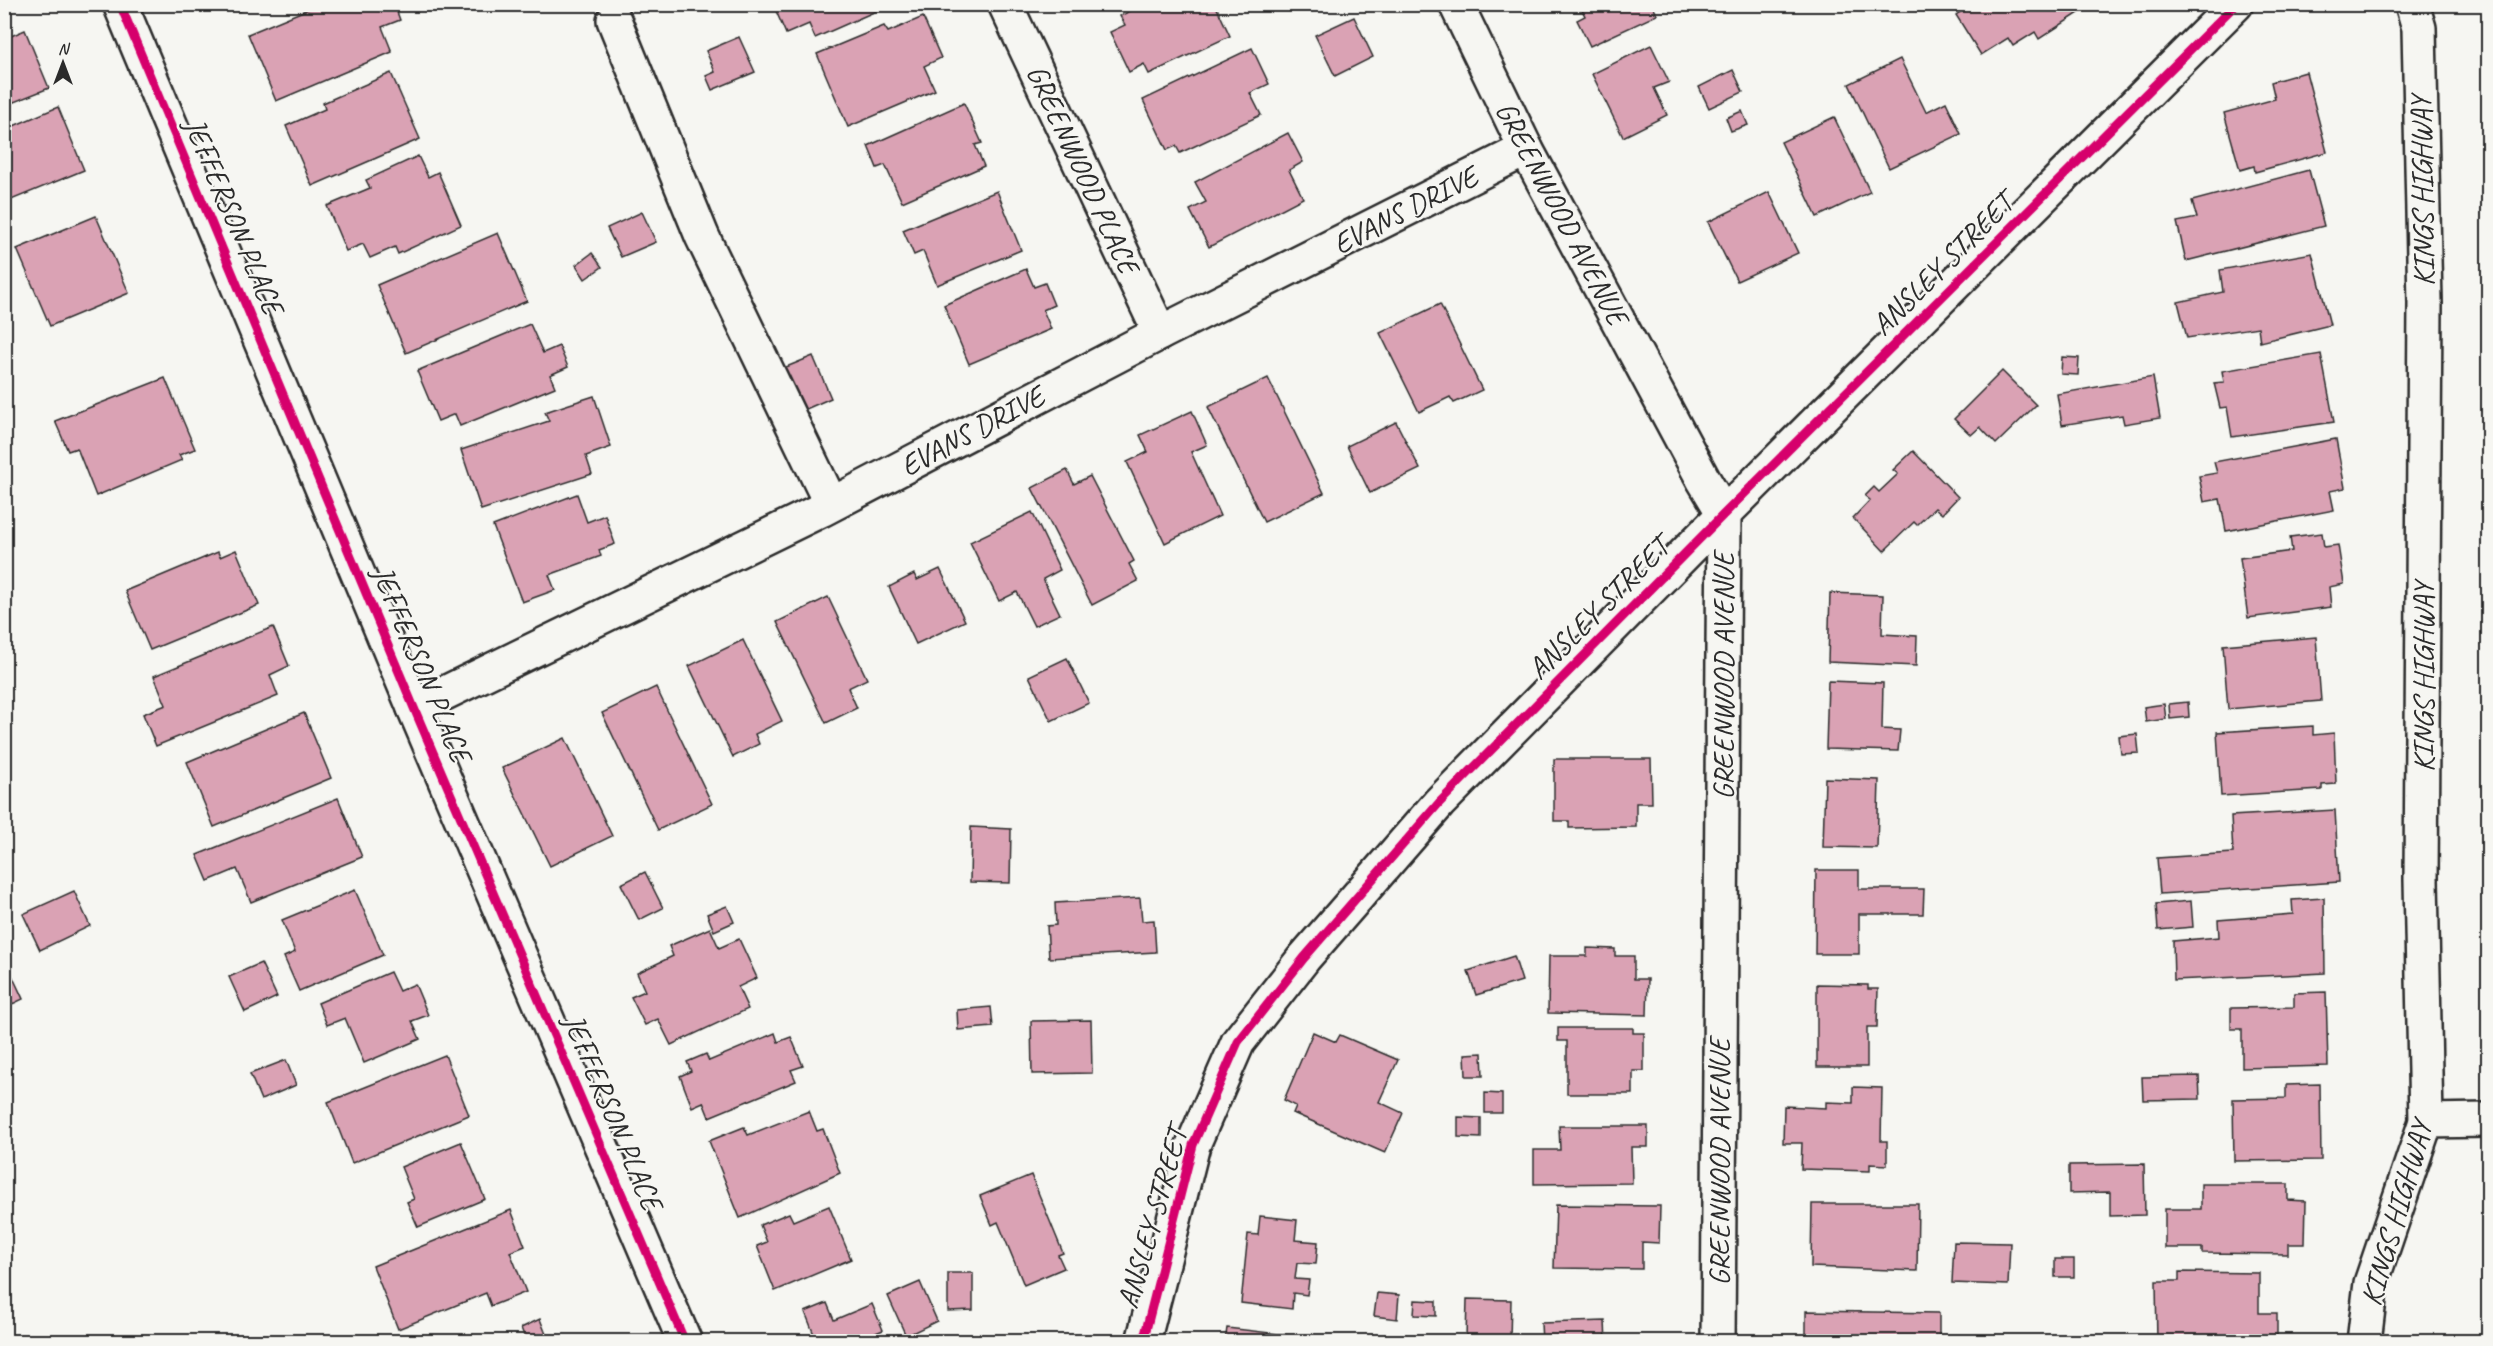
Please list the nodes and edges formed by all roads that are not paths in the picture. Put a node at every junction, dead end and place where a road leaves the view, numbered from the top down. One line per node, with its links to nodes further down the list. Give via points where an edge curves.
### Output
1 (120, 4): 11 (street, JEFFERSON PLACE)
2 (1005, 4): 8 (street, GREENWOOD PLACE)
3 (1456, 4): 7 (street, GREENWOOD AVENUE)
4 (2236, 4): 10 (street, ANSLEY STREET)
5 (2412, 4): 13 (street, KINGS HIGHWAY, via 2419,28 2425,303 2421,880)
6 (614, 20): 9 (street, via 702,236)
7 (1526, 149): 8 (street, EVANS DRIVE); 10 (street, GREENWOOD AVENUE)
8 (1160, 333): 9 (street, EVANS DRIVE)
9 (831, 504): 11 (street, EVANS DRIVE)
10 (1724, 514): 15 (street, ANSLEY STREET, via 1439,803 1304,958 1238,1042 1193,1145); 16 (street, GREENWOOD AVENUE)
11 (414, 708): 14 (street, JEFFERSON PLACE)
12 (2488, 1120): 13 (street)
13 (2426, 1121): 17 (street, KINGS HIGHWAY, via 2371,1283)
14 (685, 1341)
15 (1143, 1341)
16 (1718, 1341)
17 (2364, 1341)

